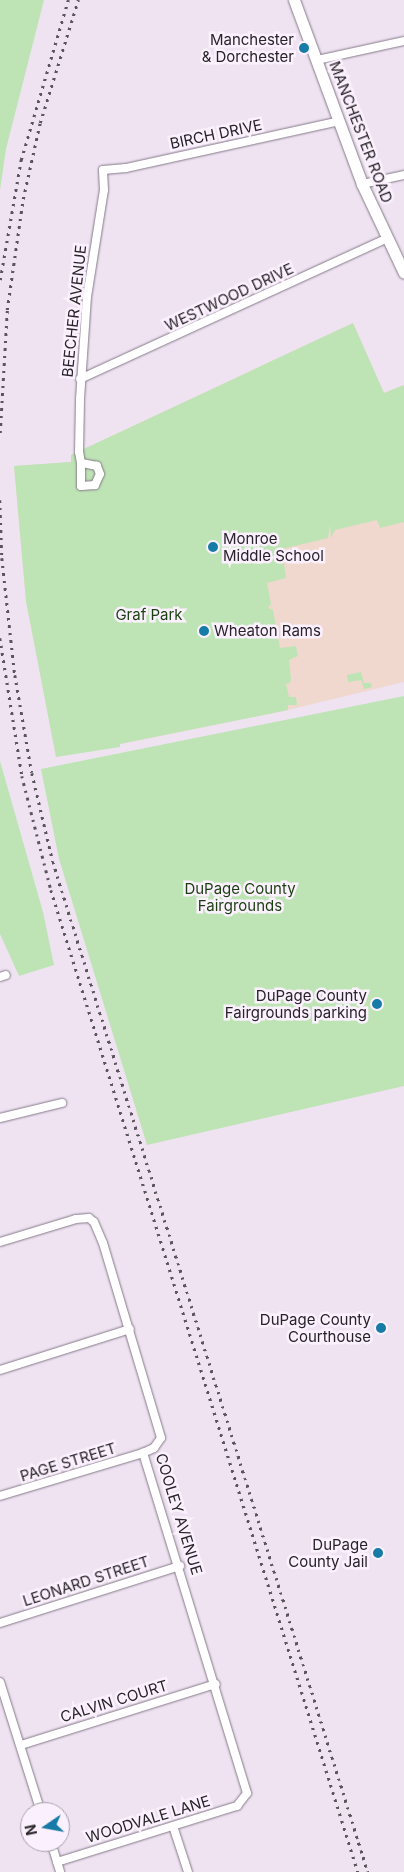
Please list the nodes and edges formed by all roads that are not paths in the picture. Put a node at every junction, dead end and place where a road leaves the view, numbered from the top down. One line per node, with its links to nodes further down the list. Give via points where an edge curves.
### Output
1 (294, 0): 3 (street, MANCHESTER ROAD)
2 (404, 41): 3 (street)
3 (316, 60): 4 (street, MANCHESTER ROAD)
4 (339, 121): 5 (street, BIRCH DRIVE, via 126,168 103,170); 7 (street, MANCHESTER ROAD)
5 (103, 174): 10 (street, BEECHER AVENUE, via 104,190 87,297)
6 (404, 175): 7 (street)
7 (362, 184): 8 (street, MANCHESTER ROAD)
8 (388, 238): 9 (street, MANCHESTER ROAD); 10 (street, WESTWOOD DRIVE)
9 (404, 273)
10 (80, 379): 11 (street, BEECHER AVENUE, via 79,452)
11 (82, 463)
12 (62, 1104): 13 (street)
13 (0, 1118)
14 (0, 1242): 15 (street, COOLEY AVENUE, via 76,1219 90,1218 100,1232)
15 (130, 1329): 16 (street); 17 (street, COOLEY AVENUE, via 161,1438 154,1448)
16 (0, 1370)
17 (143, 1454): 18 (street, PAGE STREET); 19 (street, COOLEY AVENUE)
18 (0, 1496)
19 (180, 1566): 20 (street, LEONARD STREET); 22 (street, COOLEY AVENUE)
20 (0, 1623)
21 (0, 1682): 23 (street)
22 (216, 1684): 23 (street, CALVIN COURT); 24 (street, COOLEY AVENUE, via 247,1788)
23 (21, 1745): 25 (street)
24 (246, 1799): 26 (street, WOODVALE LANE, via 236,1806)
25 (39, 1802)
26 (172, 1826): 28 (street, WOODVALE LANE); 30 (street)
27 (54, 1852): 28 (street)
28 (57, 1862): 29 (street)
29 (60, 1872)
30 (188, 1872)

